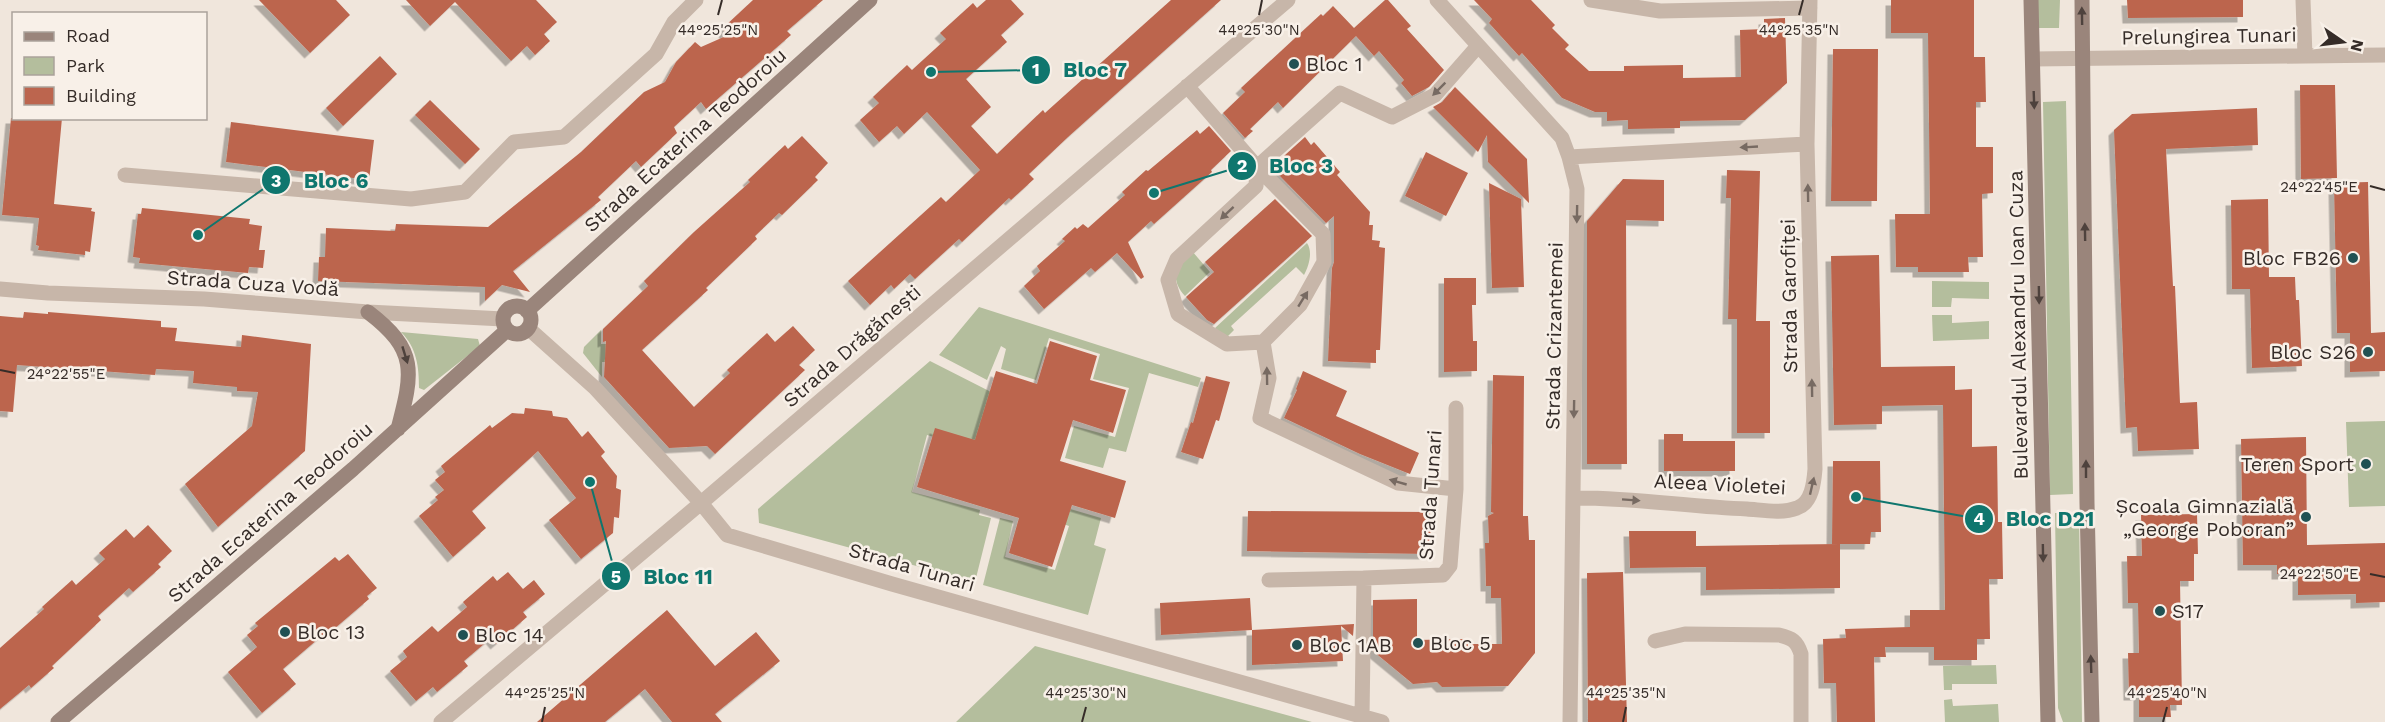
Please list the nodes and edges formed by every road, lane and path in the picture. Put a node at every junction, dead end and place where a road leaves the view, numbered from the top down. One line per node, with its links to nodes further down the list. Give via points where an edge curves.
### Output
1 (696, 0): 19 (street, via 674,21 656,54 564,137 514,142 465,192 411,199)
2 (870, 0): 21 (main road, Strada Ecaterina Teodoroiu)
3 (1288, 0): 15 (street, Strada Drăgănești)
4 (1591, 0): 9 (street, via 1660,11)
5 (2031, 0): 14 (main road, Bulevardul Alexandru Ioan Cuza)
6 (2082, 0): 13 (main road, one-way to 6)
7 (2303, 0): 12 (street)
8 (1443, 2): 10 (street, Strada Crizantemei)
9 (1810, 4): 16 (street, Strada Garofiței)
10 (1478, 46): 17 (street, Strada Crizantemei, via 1562,138); 18 (street, one-way to 18, via 1435,95 1392,117 1340,93)
11 (2385, 55): 12 (street, Prelungirea Tunari)
12 (2305, 56): 13 (street, Prelungirea Tunari)
13 (2083, 59): 14 (street, Prelungirea Tunari); 42 (main road, one-way to 13, via 2086,503)
14 (2032, 60): 41 (main road, Bulevardul Alexandru Ioan Cuza, one-way to 41)
15 (1187, 86): 18 (street); 31 (street, Strada Drăgănești)
16 (1807, 144): 17 (street, one-way to 17); 28 (street, Strada Garofiței, one-way to 16)
17 (1569, 157): 30 (street, Strada Crizantemei, one-way to 30, via 1577,189)
18 (1257, 167): 25 (street, one-way to 18, via 1300,305 1324,262 1323,234); 25 (street, one-way to 25, via 1256,186 1176,259 1168,280 1178,314 1227,344)
19 (125, 175)
20 (0, 289): 22 (street, Strada Cuza Vodă)
21 (527, 311): 23 (main road, via 521,307 506,311); 24 (main road)
22 (368, 312): 23 (street, Strada Cuza Vodă); 27 (main road, one-way to 27, via 389,328 403,347 409,369)
23 (505, 324): 24 (main road, via 518,334); 27 (main road, Strada Ecaterina Teodoroiu)
24 (528, 328): 31 (street, Strada Tunari, via 595,388)
25 (1263, 342): 29 (street, one-way to 25, via 1398,483 1260,418 1269,378)
26 (1456, 408): 29 (street, Strada Tunari)
27 (398, 429): 36 (main road, Strada Ecaterina Teodoroiu)
28 (1813, 446): 30 (street, Aleea Violetei, one-way to 28, via 1750,509 1799,508 1809,498 1814,483)
29 (1456, 489): 32 (street, Strada Tunari, via 1450,566 1443,575)
30 (1573, 498): 39 (street, Strada Crizantemei)
31 (701, 503): 35 (street, Strada Tunari, via 727,535); 37 (street, Strada Drăgănești)
32 (1364, 578): 33 (street, Strada Tunari); 35 (street)
33 (1269, 580)
34 (1655, 641): 40 (street, via 1685,634 1790,637 1798,643 1802,654)
35 (1362, 717): 38 (street, Strada Tunari)
36 (58, 722)
37 (441, 722)
38 (1382, 722)
39 (1570, 722)
40 (1801, 722)
41 (2048, 722)
42 (2092, 722)

